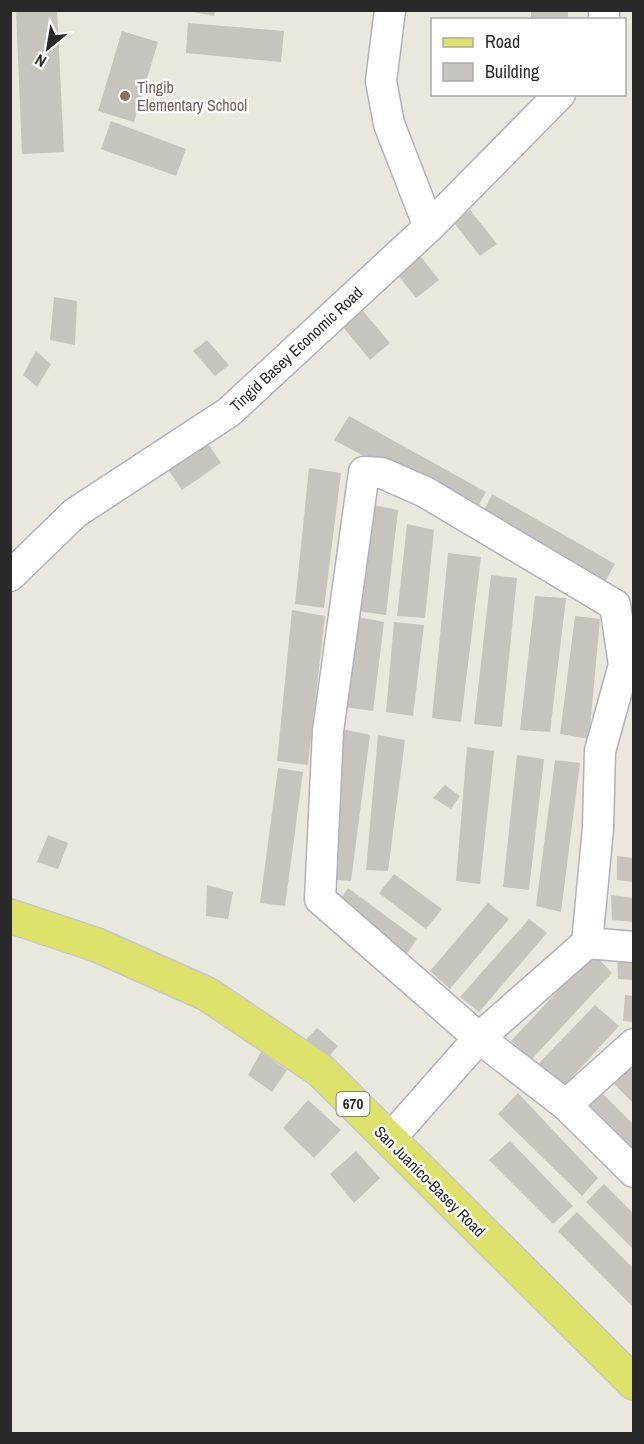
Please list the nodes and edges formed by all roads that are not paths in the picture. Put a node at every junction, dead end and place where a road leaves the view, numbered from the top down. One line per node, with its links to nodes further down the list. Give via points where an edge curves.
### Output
1 (390, 10): 3 (street, via 381,81 389,124)
2 (558, 96): 3 (street, Tingid Basey Economic Road)
3 (429, 227): 4 (street, Tingid Basey Economic Road, via 229,412 75,513)
4 (10, 576)
5 (628, 665): 7 (street, via 600,751 598,828); 9 (street, via 615,605 425,492 382,473 364,472 328,730 320,899)
6 (10, 916): 12 (main road, San Juanico-Basey Road / 670, via 97,945 207,994 320,1070)
7 (587, 943): 8 (street); 9 (street)
8 (633, 947)
9 (479, 1038): 11 (street); 12 (street)
10 (633, 1044): 11 (street)
11 (566, 1105): 13 (street)
12 (389, 1140): 14 (main road, San Juanico-Basey Road / 670)
13 (633, 1172)
14 (633, 1383)

